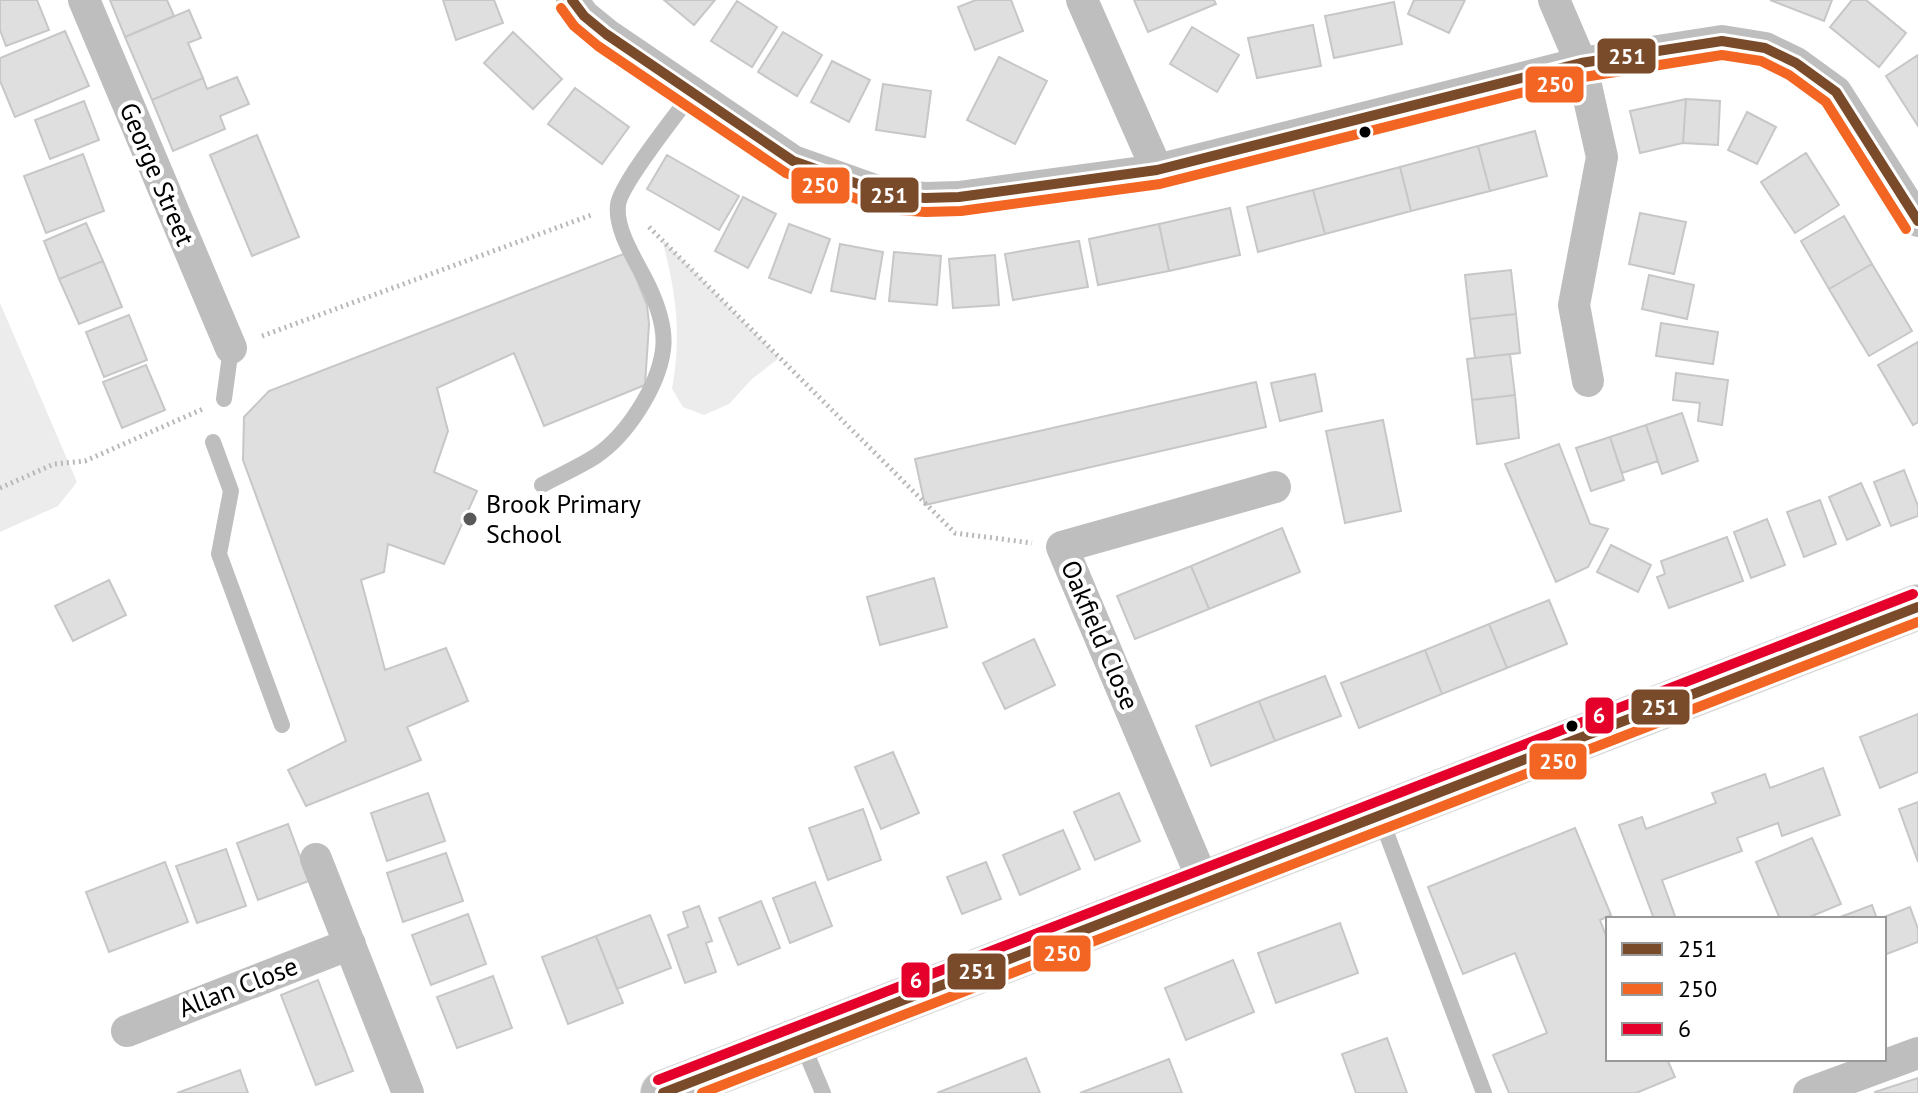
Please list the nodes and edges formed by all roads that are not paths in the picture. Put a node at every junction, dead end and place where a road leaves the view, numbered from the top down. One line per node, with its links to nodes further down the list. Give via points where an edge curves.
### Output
1 (84, 0): 9 (street, George Street)
2 (572, 0): 6 (street, via 606,34)
3 (1082, 0): 7 (street)
4 (1554, 0): 5 (street)
5 (1581, 63): 7 (street); 8 (street, via 1722,41 1765,48 1836,92); 10 (street, via 1602,157 1574,305)
6 (692, 93): 7 (street, via 793,161 889,195 959,197); 13 (lane, via 619,202 621,227 662,323 664,349 653,385 634,417 598,455)
7 (1157, 170)
8 (1918, 221)
9 (231, 348): 11 (lane)
10 (1588, 381)
11 (224, 399)
12 (213, 442): 16 (lane, via 231,491 219,554)
13 (542, 485)
14 (1275, 487): 19 (street, Oakfield Close, via 1062,547)
15 (1918, 607): 17 (main road)
16 (282, 725)
17 (1380, 817): 19 (main road); 27 (lane)
18 (316, 859): 20 (street)
19 (1204, 883): 22 (main road)
20 (350, 944): 21 (street, Allan Close); 24 (street)
21 (127, 1031)
22 (802, 1040): 25 (main road); 26 (lane)
23 (1918, 1053): 28 (street)
24 (408, 1093)
25 (663, 1093)
26 (823, 1093)
27 (1484, 1093)
28 (1809, 1093)

